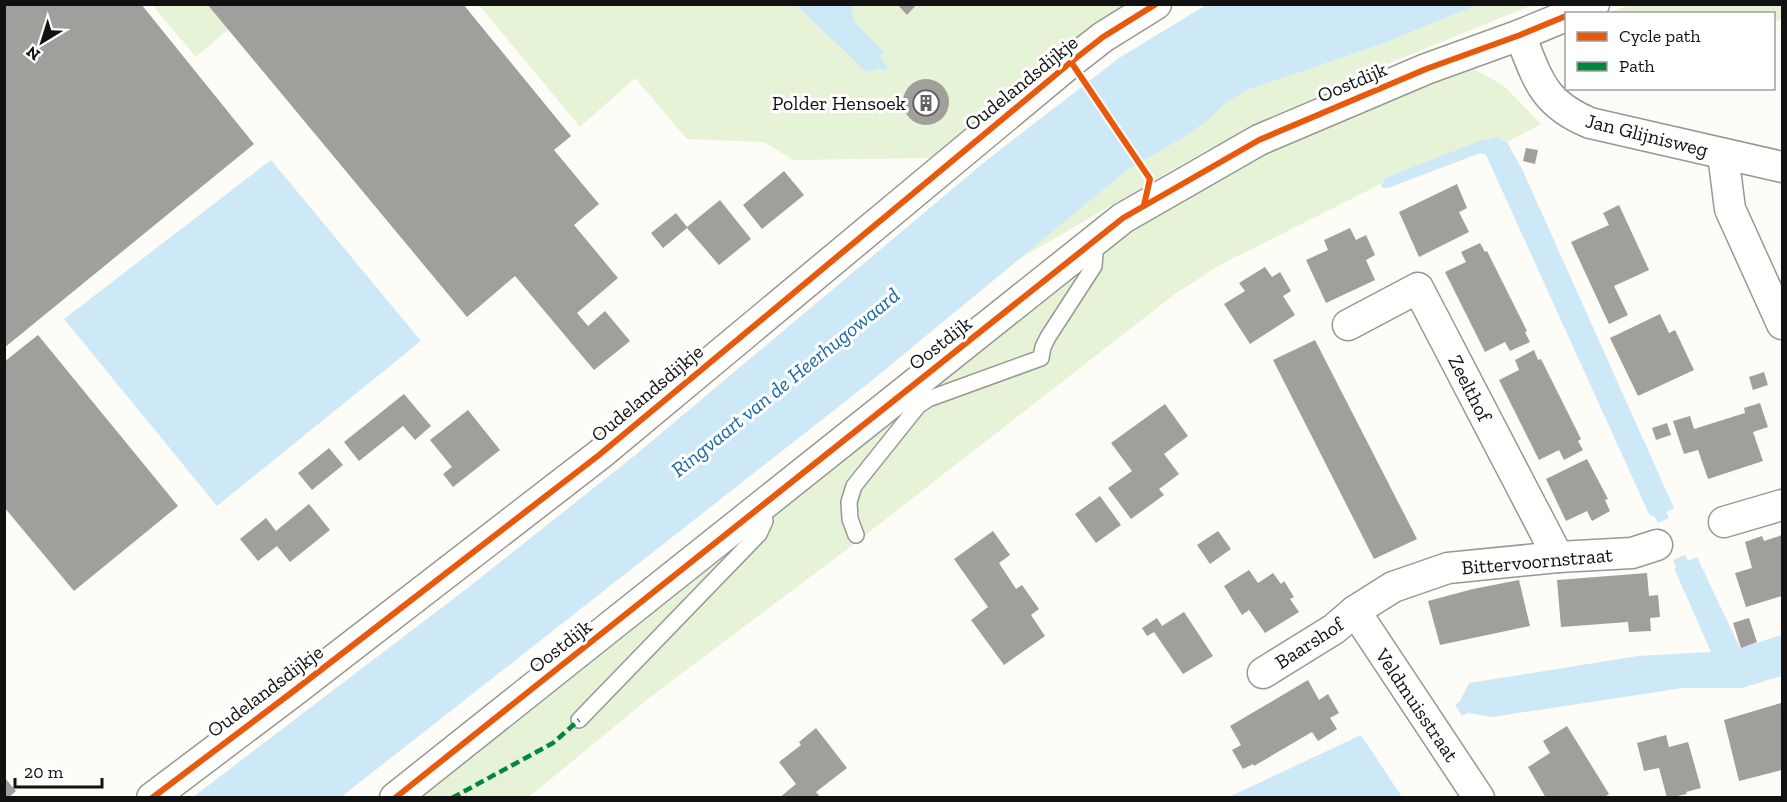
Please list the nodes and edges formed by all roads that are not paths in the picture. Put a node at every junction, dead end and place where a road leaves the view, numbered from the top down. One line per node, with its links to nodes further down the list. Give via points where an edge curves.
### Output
1 (1156, 4): 21 (street, Oudelandsdijkje, via 1071,63 599,455)
2 (1594, 4): 3 (street)
3 (1576, 12)
4 (1565, 16): 5 (street, Oostdijk)
5 (1520, 35): 6 (street, Jan Glijnisweg, via 1541,86 1561,109 1590,123); 8 (street, Oostdijk, via 1426,69 1259,140 1144,205)
6 (1722, 154): 7 (street, Jan Glijnisweg); 9 (street, via 1730,209)
7 (1782, 167)
8 (1091, 244): 11 (street, Oostdijk); 11 (lane, via 1094,266 1048,337 1041,358 928,399)
9 (1782, 324)
10 (1348, 325): 17 (street, Zeelthof, via 1418,288)
11 (912, 398): 12 (street, Oostdijk); 15 (lane, via 854,486 849,502)
12 (763, 505): 20 (lane, via 765,520 759,534); 22 (street, Oostdijk)
13 (1782, 505): 14 (street)
14 (1724, 522)
15 (856, 535)
16 (1657, 545): 17 (street, Bittervoornstraat, via 1632,553)
17 (1558, 557): 18 (street, Bittervoornstraat, via 1448,568 1393,587)
18 (1355, 611): 19 (street, Baarshof, via 1334,629); 23 (street, Veldmuisstraat)
19 (1263, 673)
20 (579, 720)
21 (152, 798)
22 (395, 798)
23 (1479, 798)

